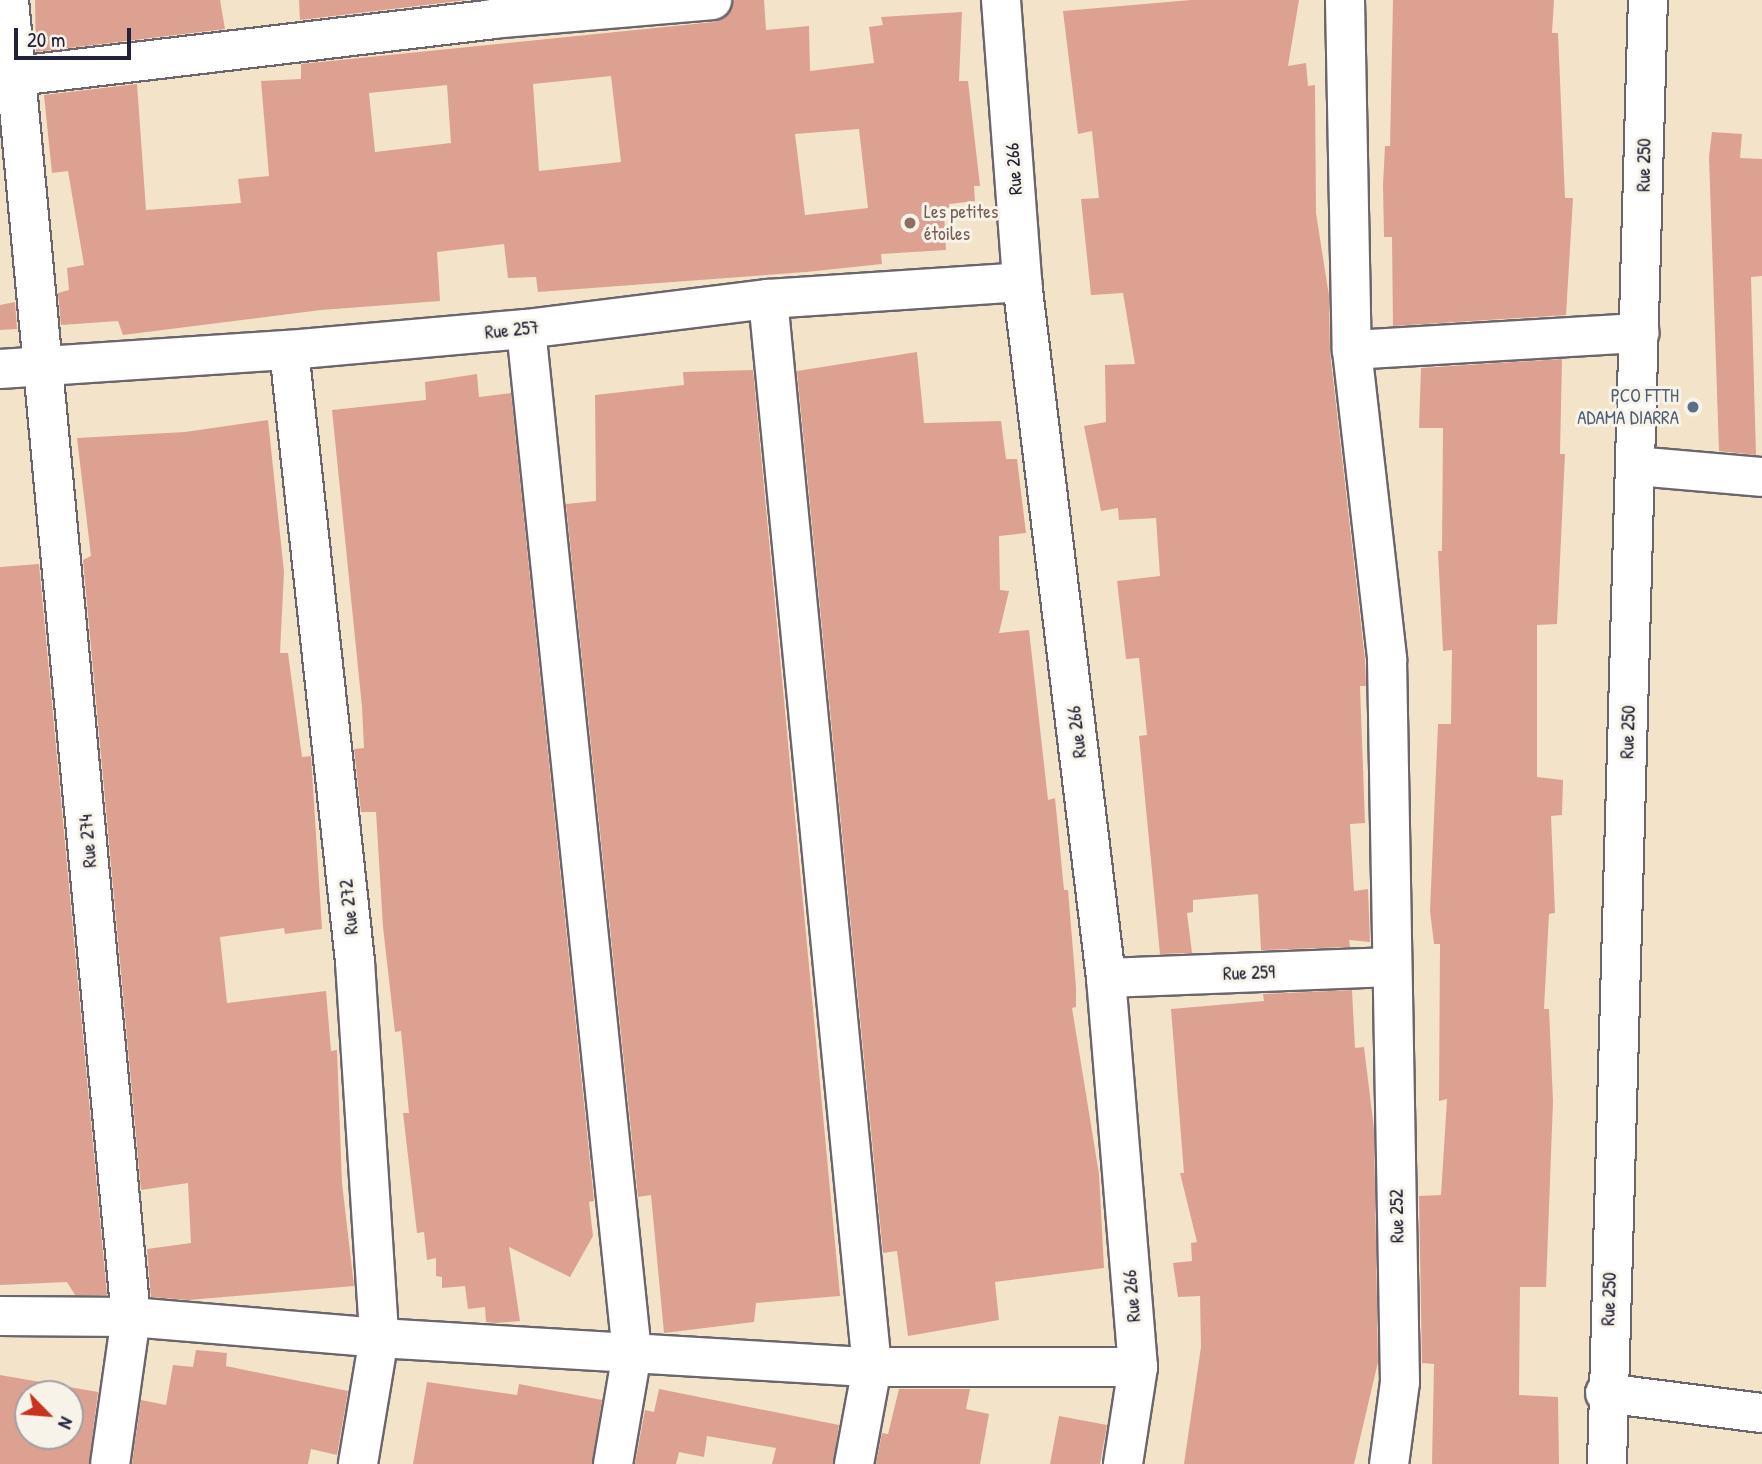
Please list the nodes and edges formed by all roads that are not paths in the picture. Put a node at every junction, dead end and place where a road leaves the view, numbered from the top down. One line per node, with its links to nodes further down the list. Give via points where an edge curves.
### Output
1 (9, 0): 6 (street, Rue 274)
2 (712, 0): 6 (street, via 492,19)
3 (1001, 0): 7 (street, Rue 266)
4 (1345, 0): 12 (street, Rue 252)
5 (1648, 0): 10 (street, Rue 250)
6 (9, 77): 13 (street, Rue 274)
7 (1022, 282): 8 (street, Rue 257); 18 (street, Rue 266)
8 (768, 299): 9 (street, Rue 257); 23 (street)
9 (526, 329): 11 (street, Rue 257); 22 (street)
10 (1639, 333): 12 (street); 15 (street, Rue 250)
11 (289, 350): 13 (street, Rue 257); 21 (street, Rue 272, via 355,962)
12 (1352, 350): 17 (street, Rue 252, via 1387,659)
13 (42, 364): 14 (street, Rue 257); 20 (street, Rue 274)
14 (0, 369)
15 (1636, 466): 16 (street); 25 (street, Rue 250)
16 (1762, 477)
17 (1392, 967): 18 (street, Rue 259); 32 (street, Rue 252, via 1400,1382)
18 (1106, 978): 24 (street, Rue 266)
19 (0, 1316): 20 (street)
20 (131, 1317): 21 (street); 27 (street, Rue 274)
21 (379, 1338): 22 (street); 28 (street, Rue 272)
22 (632, 1353): 23 (street); 29 (street)
23 (872, 1367): 24 (street); 30 (street)
24 (1138, 1367): 31 (street, Rue 266)
25 (1605, 1393): 26 (street); 33 (street, Rue 250)
26 (1762, 1413)
27 (110, 1464)
28 (358, 1464)
29 (613, 1464)
30 (854, 1464)
31 (1123, 1464)
32 (1389, 1464)
33 (1607, 1464)

